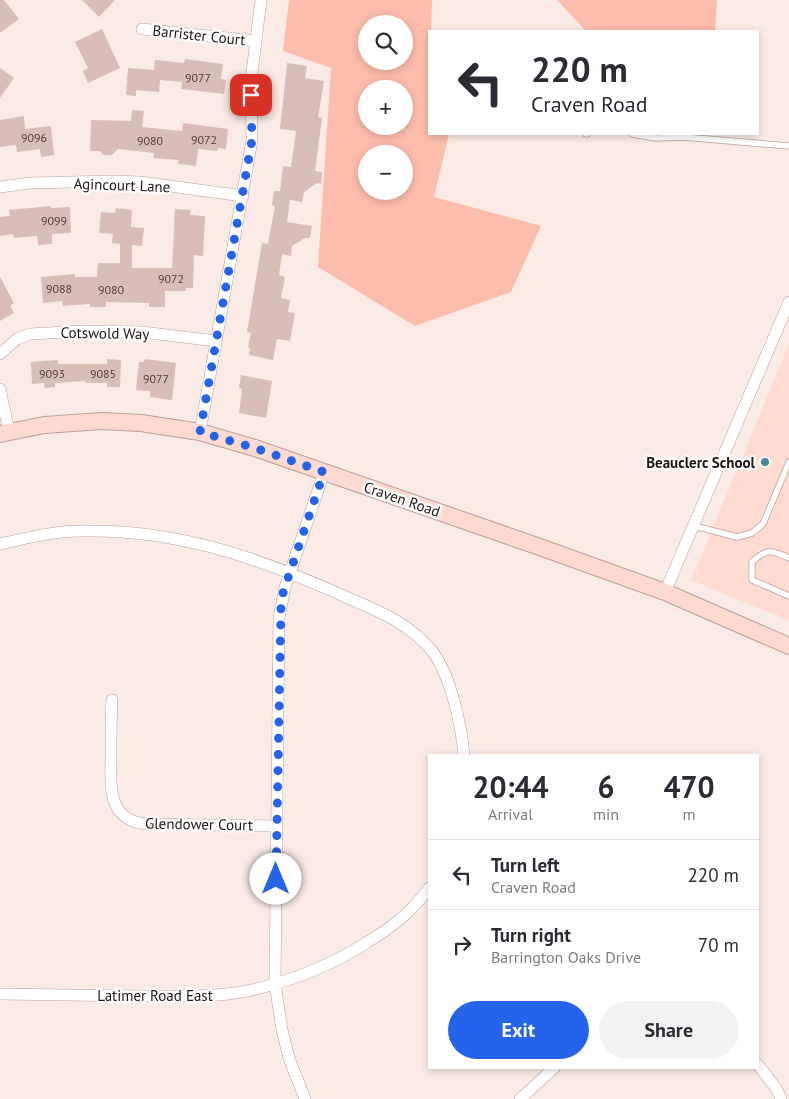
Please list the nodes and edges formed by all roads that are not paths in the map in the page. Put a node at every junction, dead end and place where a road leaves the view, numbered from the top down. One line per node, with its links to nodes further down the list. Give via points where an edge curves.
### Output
1 (261, 0): 3 (street)
2 (142, 29): 3 (street, Barrister Court)
3 (255, 41): 7 (street, via 251,80 252,140)
4 (638, 135): 5 (lane)
5 (789, 146)
6 (0, 188): 7 (street, Agincourt Lane, via 113,181)
7 (243, 196): 9 (street)
8 (789, 302): 16 (street)
9 (216, 341): 10 (street, Cotswold Way, via 142,332 39,333 17,339); 12 (street)
10 (0, 354)
11 (0, 389): 13 (street)
12 (200, 432): 13 (street, Craven Road, via 102,421 44,425); 15 (street, Craven Road)
13 (5, 433)
14 (789, 462): 16 (lane, via 762,524 752,533 738,536)
15 (324, 472): 19 (street); 20 (street, Craven Road)
16 (694, 526): 20 (street)
17 (0, 544): 19 (street, via 80,530 127,532 172,537 220,548)
18 (789, 558): 21 (lane, via 774,552 761,553 752,562 752,580)
19 (290, 572): 24 (street, via 396,620 418,635 445,671); 25 (street, via 279,618)
20 (665, 592): 22 (street, Craven Road)
21 (789, 596)
22 (789, 646)
23 (112, 700): 25 (street, Glendower Court, via 111,789 122,815 146,824)
24 (464, 754)
25 (276, 826): 27 (street)
26 (428, 889): 27 (street, Latimer Road East, via 390,928 354,951)
27 (276, 984): 28 (street, Latimer Road East, via 203,996); 31 (street, via 289,1058)
28 (0, 994)
29 (759, 1066): 33 (street)
30 (553, 1069): 32 (street)
31 (305, 1099)
32 (520, 1099)
33 (781, 1099)

